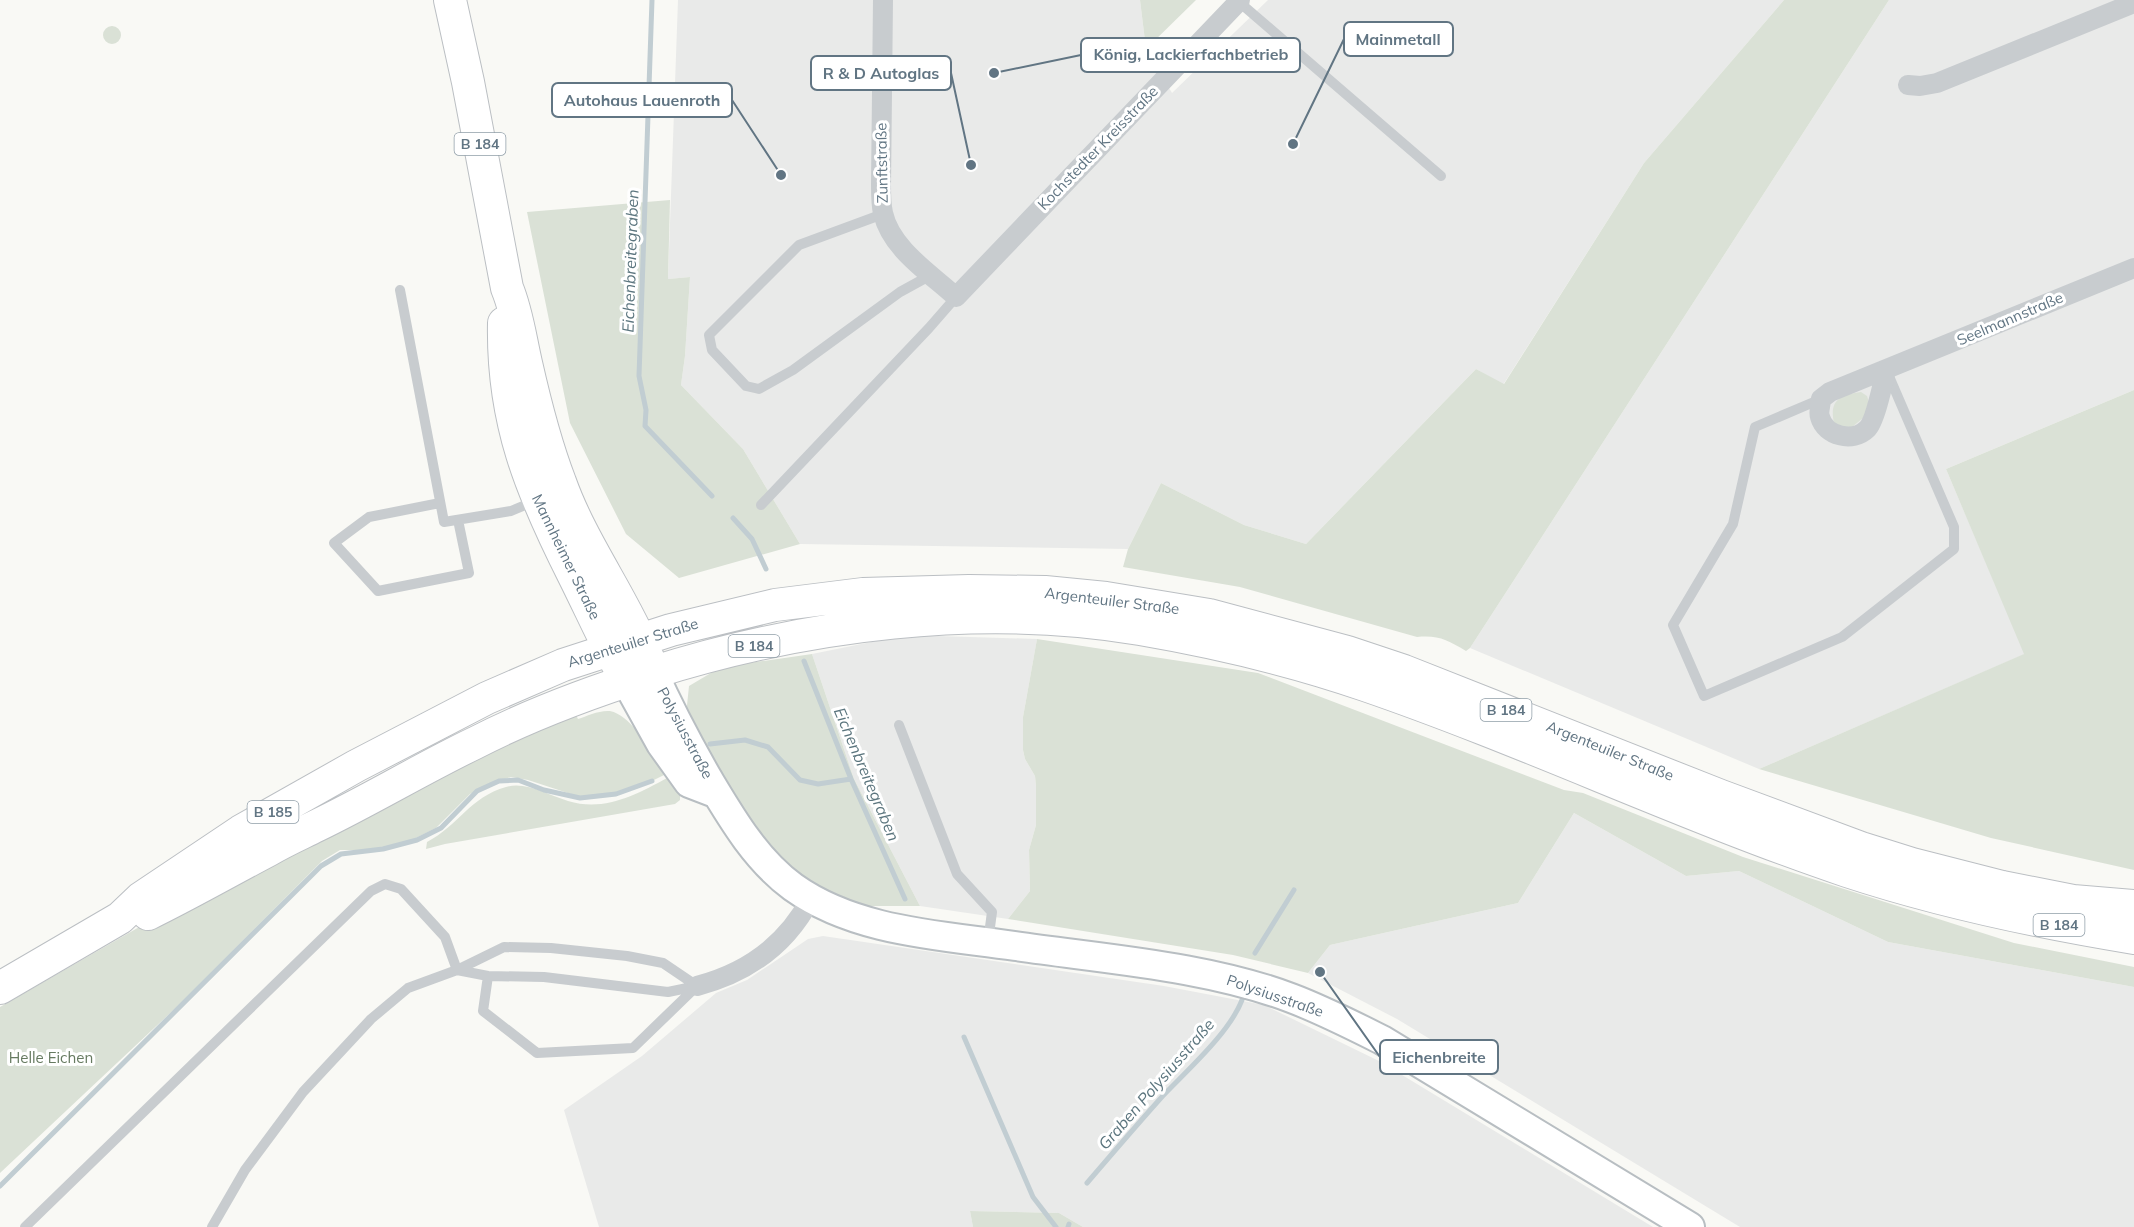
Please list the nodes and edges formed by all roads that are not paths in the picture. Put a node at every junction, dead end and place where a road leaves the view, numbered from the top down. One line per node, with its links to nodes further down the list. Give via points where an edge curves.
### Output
1 (450, 0): 10 (main road, Mannheimer Straße / B 184)
2 (883, 0): 7 (street, Zunftstraße)
3 (1240, 1): 6 (lane); 12 (street, Kochstedter Kreisstraße)
4 (2134, 3): 5 (street, via 1937,83)
5 (1908, 85)
6 (1441, 176)
7 (883, 214): 9 (street, Zunftstraße, via 892,235); 9 (lane, via 799,245 709,335 712,350 746,387 759,389)
8 (2134, 268): 13 (street, Seelmannstraße)
9 (931, 275): 12 (street, Zunftstraße)
10 (507, 288): 15 (main road, Mannheimer Straße / B 184, via 503,354 507,392 519,449); 19 (main road, Mannheimer Straße / B 184, via 515,307 538,417 560,484)
11 (400, 290): 16 (lane)
12 (956, 297): 17 (lane)
13 (1886, 370): 14 (street, Seelmannstraße, via 1840,387); 14 (street, via 1868,429 1853,437 1835,434 1824,427 1819,415); 14 (lane, via 1954,527 1954,549 1842,637 1704,696 1673,625 1733,524 1755,427)
14 (1821, 399)
15 (537, 500): 18 (lane, via 511,511); 20 (main road, Mannheimer Straße / B 184)
16 (440, 503): 18 (lane, via 444,522); 18 (lane, via 369,517 334,543 378,591 469,573)
17 (760, 506)
18 (458, 520)
19 (640, 638): 20 (main road, Argenteuiler Straße / B 184); 21 (main road, Mannheimer Straße / B 184); 24 (main road, Argenteuiler Straße / B 184, via 774,605 863,594 1044,592 1209,615 1404,671 1721,796 1881,854 2012,890)
20 (609, 648): 21 (main road, Mannheimer Straße / B 184); 25 (main road, Argenteuiler Straße / B 185, via 487,698 405,739 241,831 141,898)
21 (640, 676): 23 (street, Polysiusstraße, via 661,744 689,783 717,794 752,847 772,869); 25 (main road, Argenteuiler Straße / B 185, via 480,740 149,914); 26 (main road, Argenteuiler Straße / B 184, via 786,639 934,619 1065,620 1137,628 1219,644 1362,684 1842,869 1995,912)
22 (899, 725): 27 (lane, via 957,874 992,912)
23 (811, 898): 27 (street, Polysiusstraße, via 863,921); 30 (street, via 794,927 757,961)
24 (2134, 906)
25 (120, 918): 31 (main road, Argenteuiler Straße / B 185)
26 (2134, 938)
27 (987, 942): 34 (street, Polysiusstraße, via 1224,978 1300,1001 1382,1040)
28 (457, 970): 29 (lane); 30 (lane, via 504,947 551,948 663,963); 32 (lane, via 445,937 401,889 385,884 371,891); 33 (lane, via 408,988 371,1019 303,1092 245,1170)
29 (488, 976): 30 (lane, via 544,977 668,992); 30 (lane, via 483,1011 537,1053 633,1048)
30 (697, 987)
31 (0, 988)
32 (25, 1227)
33 (212, 1227)
34 (1690, 1227)

